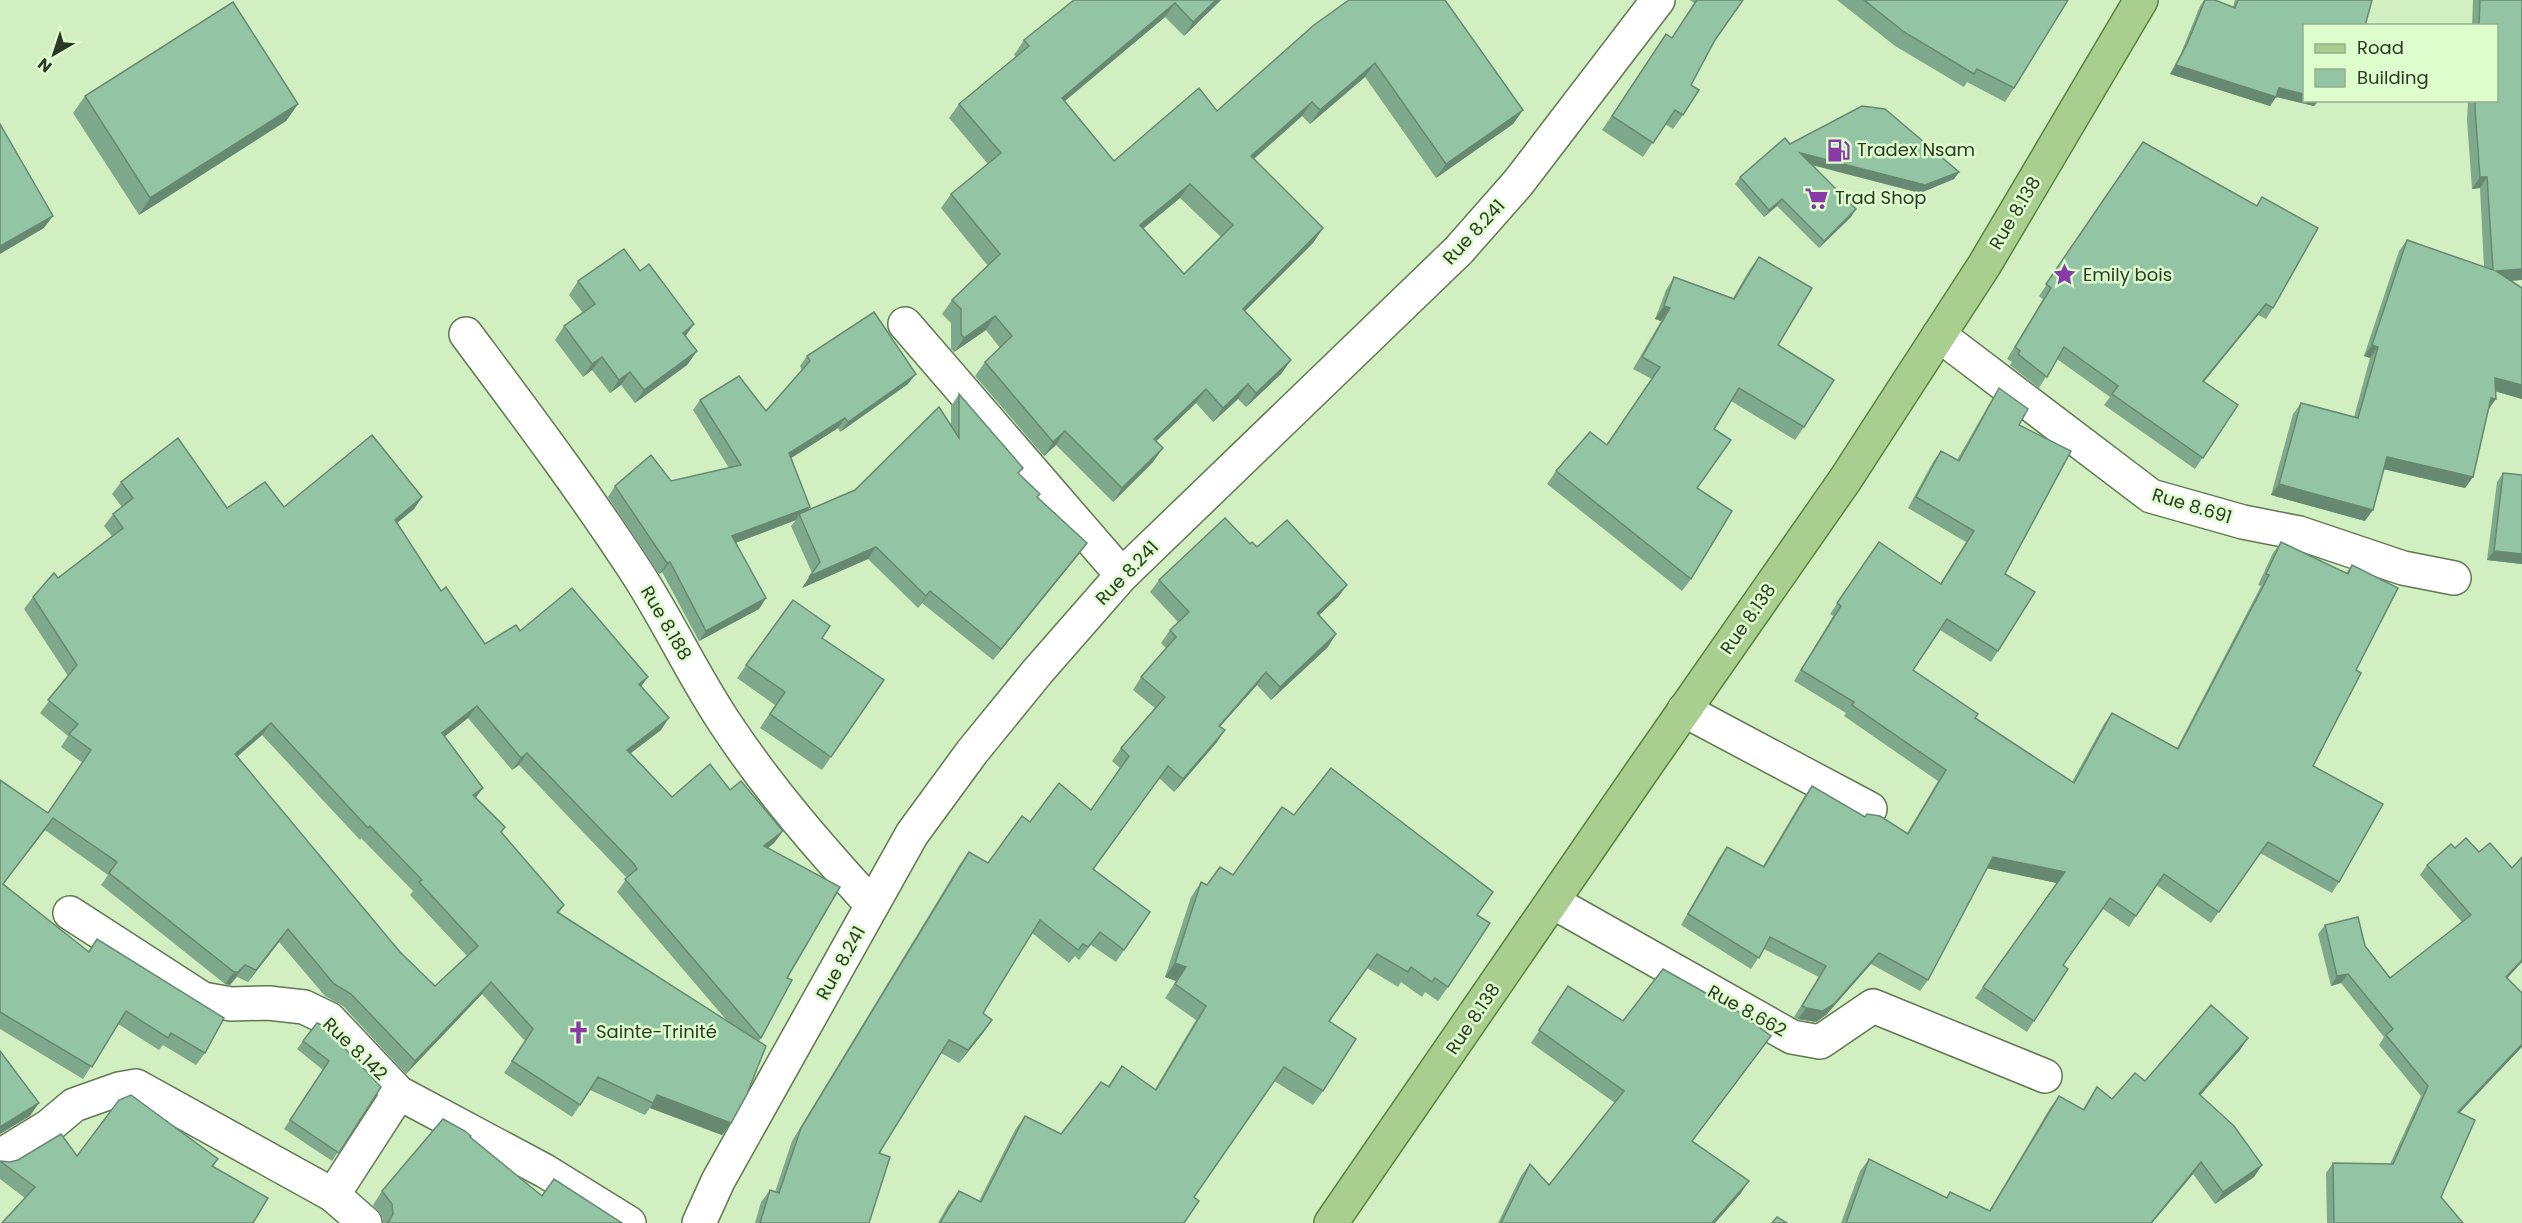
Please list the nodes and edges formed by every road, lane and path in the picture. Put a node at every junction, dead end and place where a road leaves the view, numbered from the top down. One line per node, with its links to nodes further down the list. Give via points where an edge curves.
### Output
1 (1658, 0): 6 (street, Rue 8.241, via 1518,183 1459,250)
2 (2142, 0): 5 (main road, Rue 8.138)
3 (905, 324): 6 (street)
4 (466, 334): 11 (street, Rue 8.188, via 636,572 726,726 784,805)
5 (1940, 335): 7 (street, Rue 8.691, via 2151,496 2299,534 2403,568); 8 (main road, Rue 8.138, via 1845,480)
6 (1122, 575): 11 (street, Rue 8.241, via 972,752 912,834)
7 (2454, 578)
8 (1684, 710): 9 (street); 10 (main road, Rue 8.138)
9 (1870, 809)
10 (1553, 902): 13 (street, Rue 8.662, via 1792,1037 1820,1042 1873,1006); 20 (main road, Rue 8.138)
11 (872, 905): 19 (street, Rue 8.241, via 718,1181)
12 (70, 913): 14 (street, Rue 8.142, via 203,999 304,1007 329,1019)
13 (2045, 1076)
14 (399, 1093): 16 (street); 18 (street, Rue 8.142, via 545,1172)
15 (0, 1156): 16 (street, via 74,1106 136,1086)
16 (333, 1195): 17 (street)
17 (365, 1223)
18 (629, 1223)
19 (699, 1223)
20 (1331, 1223)

